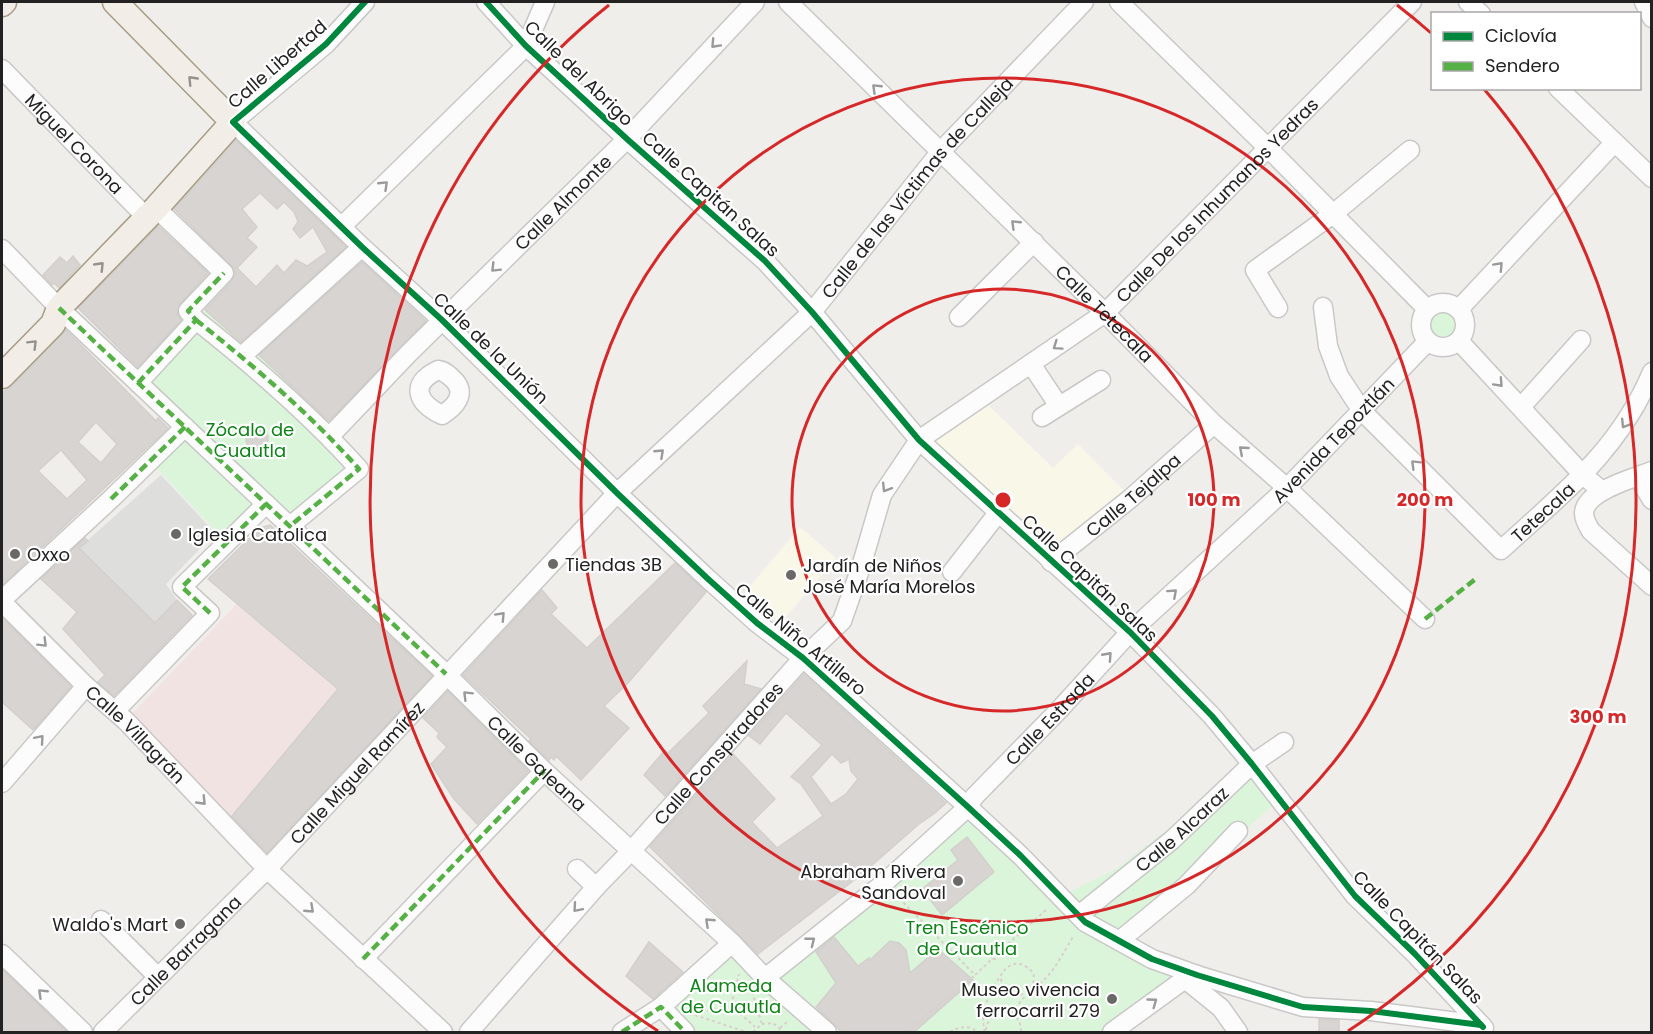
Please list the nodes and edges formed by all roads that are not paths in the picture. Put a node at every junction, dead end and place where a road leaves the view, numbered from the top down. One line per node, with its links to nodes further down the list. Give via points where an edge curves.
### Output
1 (115, 2): 15 (main road, one-way to 1)
2 (365, 2): 15 (street, Calle Libertad, via 326,44)
3 (486, 2): 12 (street, Calle del Abrigo)
4 (545, 2): 12 (street)
5 (755, 2): 16 (street, Calle Almonte, one-way to 16)
6 (788, 2): 20 (street, Calle Tetecala, one-way to 6)
7 (1084, 2): 20 (street, Calle de las Víctimas de Calleja)
8 (1119, 2): 18 (street)
9 (1412, 2): 18 (street, Calle De los Inhumanos Yedras)
10 (1644, 2): 11 (street)
11 (1652, 18)
12 (526, 46): 16 (street, Calle del Abrigo); 24 (street, one-way to 12)
13 (2, 69): 22 (street, Miguel Corona)
14 (1560, 90): 17 (street)
15 (233, 122): 22 (main road); 24 (street, Calle de la Unión)
16 (627, 139): 33 (street, Calle Capitán Salas, via 765,261); 37 (street, Calle Almonte, one-way to 37)
17 (1614, 143): 21 (street); 32 (street, one-way to 17)
18 (1267, 147): 23 (street); 34 (street, Calle De los Inhumanos Yedras)
19 (1410, 150): 23 (street)
20 (941, 152): 25 (street, Calle Tetecala, one-way to 20); 33 (street, Calle de las Víctimas de Calleja)
21 (1652, 178)
22 (151, 212): 29 (main road, one-way to 22); 36 (street, Miguel Corona, via 224,273 188,311)
23 (1333, 214): 30 (street, via 1255,270); 31 (street)
24 (342, 226): 26 (street, Calle de la Unión)
25 (1034, 242): 34 (street, Calle Tetecala); 35 (street)
26 (362, 246): 37 (street, Calle de la Unión); 42 (street)
27 (2, 249): 29 (street, Calle Galeana)
28 (1323, 307): 51 (street, via 1328,346 1339,376)
29 (59, 308): 45 (main road, one-way to 29, via 53,324); 48 (street, Calle Galeana)
30 (1278, 308)
31 (1427, 309): 32 (street, via 1449,304); 39 (street, via 1422,331)
32 (1459, 309): 40 (street, via 1464,331)
33 (812, 312): 56 (street, Calle Capitán Salas); 61 (street, Calle de las Víctimas de Calleja, one-way to 33)
34 (1105, 313): 43 (street, Calle De los Inhumanos Yedras, one-way to 43); 53 (street, Calle Tetecala)
35 (959, 317)
36 (196, 320): 42 (street); 48 (street)
37 (442, 320): 41 (street, Calle Almonte); 61 (street, Calle de la Unión)
38 (1581, 340): 50 (street)
39 (1428, 341): 40 (street, via 1437,346); 51 (street, Avenida Tepoztlán)
40 (1459, 341): 50 (street, one-way to 50)
41 (409, 353): 46 (street); 55 (street, Calle Almonte)
42 (242, 356): 55 (street)
43 (1031, 364): 49 (street); 56 (street, Calle De los Inhumanos Yedras)
44 (1652, 372): 58 (street, Tetecala, one-way to 58, via 1620,432)
45 (2, 376)
46 (427, 376)
47 (1101, 380): 49 (street)
48 (138, 383): 54 (street, Calle Galeana)
49 (1059, 406): 52 (street)
50 (1521, 407): 58 (street)
51 (1362, 411): 58 (street, Tetecala, one-way to 51, via 1501,550); 59 (street, Avenida Tepoztlán)
52 (1042, 417)
53 (1214, 424): 59 (street, Calle Tetecala, one-way to 53); 66 (street, Calle Tejalpa)
54 (189, 431): 63 (street, Calle Galeana); 69 (street)
55 (330, 436): 65 (street, via 359,469)
56 (919, 440): 64 (street, Calle Capitán Salas); 72 (street, Calle Conspiradores, one-way to 72, via 882,495 842,621)
57 (1645, 474): 60 (street); 62 (street)
58 (1583, 475): 60 (street)
59 (1287, 488): 70 (street, Calle Tetecala); 71 (street, Avenida Tepoztlán, one-way to 59)
60 (1602, 491): 68 (street, via 1584,511 1591,531)
61 (617, 493): 72 (street, Calle Niño Artillero, via 757,623); 73 (street, Calle de las Víctimas de Calleja, one-way to 61)
62 (1652, 500)
63 (266, 504): 65 (street, Calle Galeana); 75 (street, via 182,587 210,613)
64 (998, 513): 66 (street, Calle Capitán Salas); 67 (street)
65 (290, 526): 73 (street, Calle Galeana)
66 (1051, 562): 71 (street, Calle Capitán Salas)
67 (952, 572)
68 (1652, 586)
69 (2, 601): 74 (street, Calle Villagrán, one-way to 74)
70 (1425, 619)
71 (1130, 632): 77 (street, Calle Capitán Salas, via 1212,716); 80 (street, Calle Estrada, one-way to 71)
72 (803, 658): 80 (street, Calle Niño Artillero); 82 (street, Calle Conspiradores)
73 (446, 674): 78 (street, Calle Galeana, one-way to 73); 83 (street, Calle Miguel Ramírez)
74 (86, 686): 75 (street, Calle Villagrán); 79 (street, one-way to 74)
75 (115, 711): 83 (street, Calle Villagrán, one-way to 83)
76 (1284, 741): 77 (street, Calle Alcaraz)
77 (1252, 764): 86 (street, Calle Alcaraz, via 1172,840); 96 (street, Calle Capitán Salas, via 1354,896 1415,954)
78 (544, 771): 82 (street, Calle Galeana); 91 (street)
79 (2, 783)
80 (968, 807): 86 (street, Calle Niño Artillero); 94 (street, Calle Estrada, one-way to 80, via 884,883)
81 (1238, 831): 88 (street, via 1187,885)
82 (632, 850): 85 (street, Calle Conspiradores); 89 (street, Calle Galeana, one-way to 82)
83 (267, 869): 91 (street, Calle Villagrán, one-way to 91); 92 (street, Calle Barragana)
84 (577, 869): 85 (street)
85 (596, 887): 100 (street, Calle Conspiradores, one-way to 100)
86 (1079, 915): 88 (street, Calle Niño Artillero)
87 (101, 920): 92 (street)
88 (1119, 941): 93 (street, Calle Niño Artillero)
89 (738, 950): 94 (street, Calle Galeana); 95 (street)
90 (2, 954): 97 (street, one-way to 90)
91 (363, 959): 99 (street, Calle Villagrán)
92 (158, 976): 98 (street, Calle Barragana)
93 (1191, 977): 96 (street, Calle Niño Artillero, via 1303,1007 1371,1011); 104 (street, one-way to 93); 105 (street)
94 (757, 980): 103 (street, Calle Galeana)
95 (667, 1013): 101 (street); 102 (street)
96 (1484, 1029)
97 (83, 1032)
98 (103, 1032)
99 (443, 1032)
100 (469, 1032)
101 (622, 1032)
102 (685, 1032)
103 (827, 1032)
104 (1112, 1032)
105 (1238, 1032)

